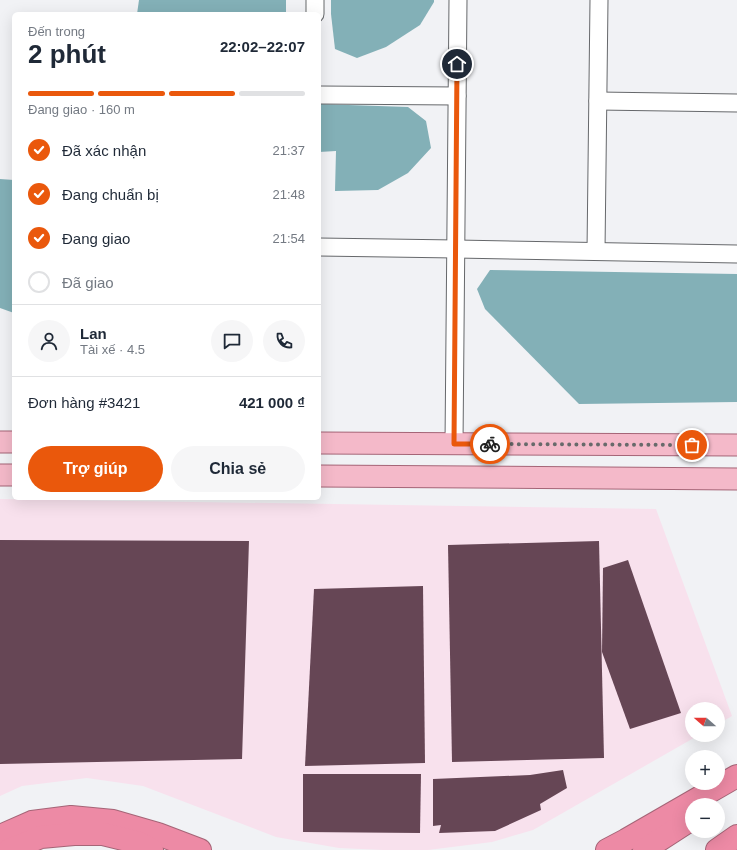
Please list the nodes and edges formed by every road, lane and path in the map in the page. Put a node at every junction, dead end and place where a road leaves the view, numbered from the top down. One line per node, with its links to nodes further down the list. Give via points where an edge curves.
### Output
1 (315, 0): 4 (street)
2 (458, 0): 6 (street)
3 (599, 0): 7 (street)
4 (315, 12)
5 (321, 94): 6 (street)
6 (457, 96): 10 (street)
7 (598, 101): 8 (street); 11 (street)
8 (737, 103)
9 (321, 247): 10 (street)
10 (456, 249): 11 (street); 16 (street)
11 (596, 251): 12 (street)
12 (737, 254)
13 (0, 442): 14 (main road)
14 (12, 442)
15 (321, 443): 16 (main road)
16 (454, 444): 17 (main road)
17 (616, 445): 18 (main road); 22 (main road)
18 (737, 445)
19 (0, 475): 20 (main road)
20 (12, 475)
21 (321, 476): 22 (main road)
22 (616, 478): 23 (main road)
23 (737, 479)
24 (737, 776): 33 (highway)
25 (737, 790): 26 (highway)
26 (725, 798)
27 (685, 824): 34 (highway)
28 (0, 836): 32 (highway, via 32,822 71,817 113,820)
29 (737, 836): 35 (highway)
30 (10, 850): 31 (highway, via 41,837 74,834 103,834 138,843)
31 (152, 850)
32 (200, 850)
33 (608, 850)
34 (644, 850)
35 (717, 850)

